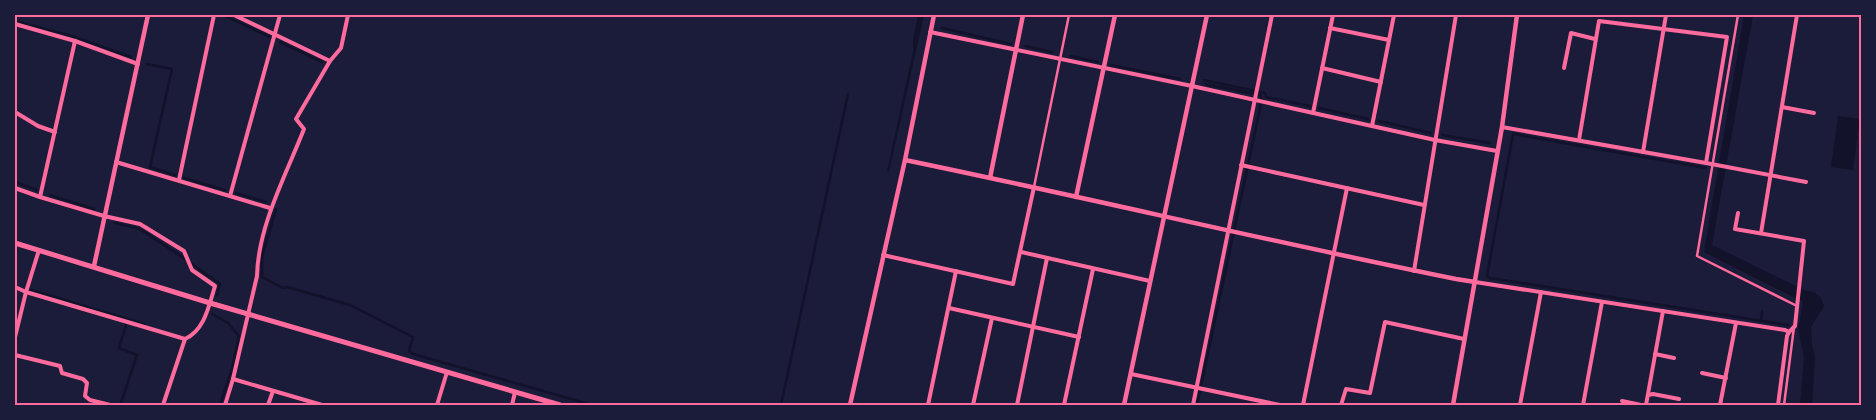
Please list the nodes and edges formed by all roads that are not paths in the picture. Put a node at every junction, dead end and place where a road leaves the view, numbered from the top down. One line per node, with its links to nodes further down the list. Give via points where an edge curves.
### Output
1 (148, 15): 30 (street)
2 (214, 15): 55 (street)
3 (234, 15): 23 (street)
4 (280, 15): 23 (street)
5 (348, 15): 29 (street, via 341,48)
6 (934, 15): 22 (street)
7 (1023, 15): 27 (street)
8 (1069, 15): 28 (street)
9 (1115, 15): 33 (street)
10 (1207, 15): 35 (street)
11 (1272, 15): 36 (street)
12 (1333, 15): 20 (street)
13 (1394, 15): 25 (street)
14 (1456, 15): 44 (street)
15 (1517, 15): 42 (street)
16 (1666, 15): 21 (street)
17 (1738, 15): 51 (street)
18 (1797, 15): 37 (street)
19 (15, 24): 26 (street)
20 (1330, 28): 25 (street); 31 (street)
21 (1664, 30): 24 (street, via 1599,22); 47 (street); 50 (street, via 1727,37)
22 (930, 32): 27 (street); 48 (street)
23 (276, 34): 29 (street); 60 (street)
24 (1595, 39): 32 (street, via 1570,34); 45 (street)
25 (1389, 40): 34 (street)
26 (75, 41): 30 (street); 43 (street)
27 (1016, 50): 28 (street); 54 (street)
28 (1060, 59): 33 (street); 57 (street)
29 (330, 61): 64 (street, via 296,119 304,129)
30 (138, 64): 49 (street)
31 (1322, 68): 34 (street); 39 (street)
32 (1564, 68)
33 (1103, 69): 35 (street); 61 (street)
34 (1381, 82): 41 (street)
35 (1192, 86): 36 (street); 67 (street)
36 (1256, 100): 39 (street); 52 (street)
37 (1782, 107): 40 (street); 53 (street)
38 (15, 112): 43 (street)
39 (1313, 113): 41 (street)
40 (1814, 113)
41 (1372, 126): 44 (street)
42 (1502, 127): 45 (street); 46 (street)
43 (55, 132): 62 (street)
44 (1435, 140): 46 (street); 63 (street)
45 (1579, 140): 47 (street)
46 (1497, 151): 81 (street)
47 (1643, 152): 50 (street)
48 (905, 160): 54 (street); 74 (street)
49 (116, 162): 55 (street); 66 (street)
50 (1706, 163): 51 (street)
51 (1714, 164): 53 (street); 87 (street, via 1697,256)
52 (1242, 165): 59 (street); 68 (street)
53 (1770, 175): 56 (street); 69 (street)
54 (990, 178): 57 (street)
55 (179, 180): 60 (street)
56 (1806, 182)
57 (1034, 187): 61 (street); 72 (street)
58 (15, 188): 62 (street)
59 (1347, 188): 63 (street); 73 (street)
60 (230, 196): 64 (street)
61 (1076, 196): 67 (street)
62 (40, 197): 66 (street)
63 (1424, 206): 79 (street)
64 (270, 208): 90 (street)
65 (1738, 213): 69 (street, via 1735,229)
66 (104, 216): 76 (street); 86 (street, via 140,224 184,251 192,270 215,286)
67 (1164, 217): 68 (street); 80 (street)
68 (1229, 231): 73 (street); 108 (street)
69 (1761, 233): 87 (street, via 1804,241)
70 (15, 243): 71 (main road)
71 (39, 250): 76 (main road); 83 (street)
72 (1021, 252): 75 (street); 78 (street, via 1013,284)
73 (1334, 253): 79 (street); 132 (street)
74 (883, 255): 78 (street); 124 (street)
75 (1047, 258): 77 (street); 93 (street)
76 (94, 266): 86 (main road)
77 (1093, 269): 80 (street); 97 (street)
78 (956, 271): 88 (street)
79 (1414, 271): 81 (street)
80 (1150, 281): 105 (street)
81 (1475, 282): 84 (street); 99 (street)
82 (15, 287): 83 (street)
83 (27, 290): 96 (street); 98 (street)
84 (1541, 292): 85 (street); 135 (street)
85 (1602, 302): 89 (street); 136 (street)
86 (210, 303): 90 (main road); 98 (street, via 195,335)
87 (1797, 304): 94 (street)
88 (949, 308): 91 (street); 125 (street)
89 (1663, 311): 92 (street); 100 (street)
90 (247, 314): 103 (main road); 107 (street)
91 (992, 318): 93 (street); 126 (street)
92 (1736, 323): 95 (street); 106 (street)
93 (1033, 326): 97 (street); 127 (street)
94 (1795, 326): 95 (street); 141 (street)
95 (1789, 332): 140 (street)
96 (15, 337)
97 (1079, 337): 128 (street)
98 (185, 339): 117 (street)
99 (1464, 340): 133 (street, via 1385,322 1370,393 1346,389); 134 (street)
100 (1655, 354): 102 (street); 111 (street)
101 (15, 355): 116 (street, via 60,366 62,373 87,382 85,396 90,400)
102 (1674, 358)
103 (447, 372): 110 (main road); 121 (street)
104 (1702, 373): 106 (street)
105 (1131, 374): 108 (street); 129 (street)
106 (1726, 378): 139 (street)
107 (233, 379): 109 (street); 118 (street)
108 (1199, 388): 115 (street); 130 (street)
109 (272, 391): 114 (street); 119 (street)
110 (515, 392): 122 (street); 123 (main road)
111 (1648, 395): 112 (street); 138 (street)
112 (1679, 399)
113 (1622, 402): 137 (street)
114 (310, 403): 120 (street)
115 (1267, 404): 131 (street)
116 (110, 405)
117 (163, 405)
118 (225, 405)
119 (268, 405)
120 (322, 405)
121 (437, 405)
122 (512, 405)
123 (560, 405)
124 (850, 405)
125 (928, 405)
126 (973, 405)
127 (1017, 405)
128 (1064, 405)
129 (1124, 405)
130 (1193, 405)
131 (1280, 405)
132 (1303, 405)
133 (1341, 405)
134 (1453, 405)
135 (1520, 405)
136 (1583, 405)
137 (1641, 405)
138 (1646, 405)
139 (1720, 405)
140 (1778, 405)
141 (1784, 405)

